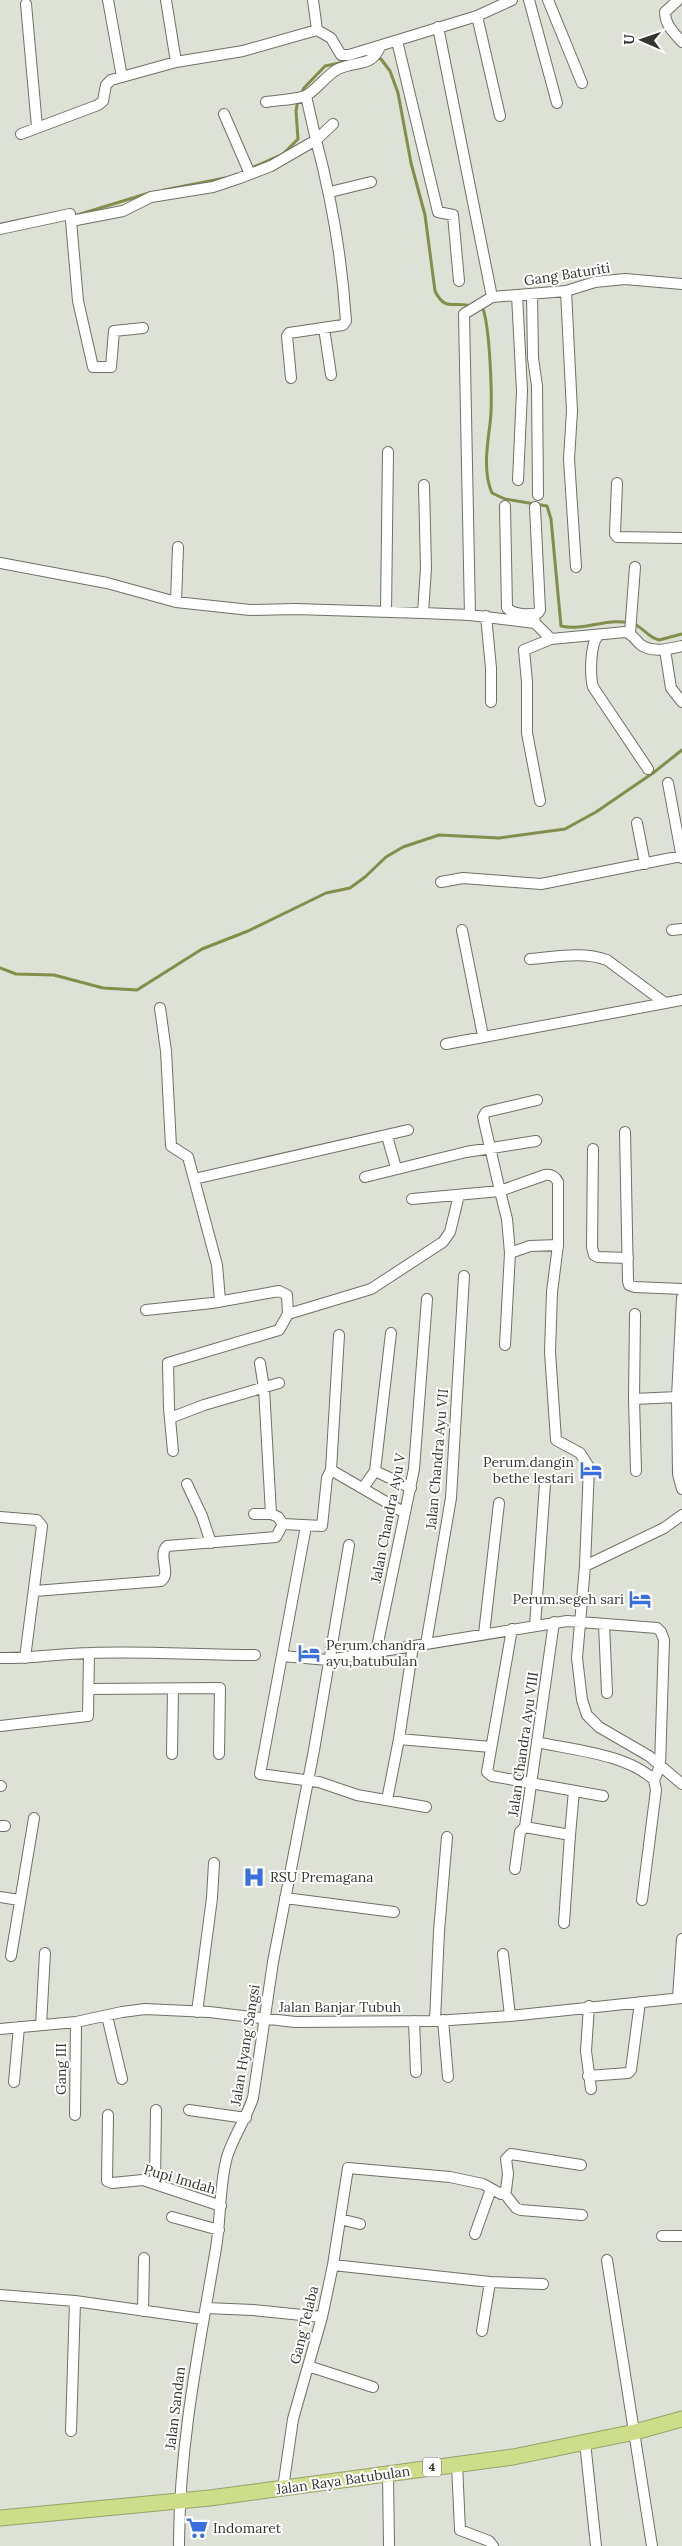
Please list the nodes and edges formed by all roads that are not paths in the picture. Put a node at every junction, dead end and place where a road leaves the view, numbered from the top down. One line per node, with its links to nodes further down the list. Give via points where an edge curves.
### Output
1 (108, 0): 16 (street)
2 (166, 0): 15 (street)
3 (313, 0): 11 (street)
4 (512, 0): 9 (street)
5 (530, 0): 20 (street)
6 (548, 0): 17 (street)
7 (677, 2): 13 (street, via 665,12 665,17)
8 (26, 4): 24 (street)
9 (478, 16): 10 (street); 22 (street)
10 (438, 27): 12 (street); 37 (street)
11 (316, 30): 14 (street, via 331,38 341,55); 15 (street, via 243,51)
12 (397, 41): 14 (street); 32 (street, via 438,212 453,215)
13 (682, 42)
14 (380, 47): 18 (street, via 369,62 338,69)
15 (176, 62): 16 (street)
16 (122, 77): 24 (street, via 107,83 104,100 98,105)
17 (582, 83)
18 (306, 96): 19 (street); 26 (street)
19 (266, 102)
20 (557, 103)
21 (224, 114): 27 (street)
22 (500, 116)
23 (333, 124): 26 (street)
24 (37, 127): 25 (street)
25 (21, 134)
26 (316, 140): 27 (street, via 271,166); 29 (street)
27 (250, 174): 30 (street, via 213,186 151,197 123,211)
28 (371, 182): 29 (street)
29 (330, 192): 39 (street, via 343,274 346,321 343,325)
30 (71, 221): 31 (street, via 70,214); 38 (street, via 78,301 93,367 111,367 114,331)
31 (0, 229)
32 (459, 281)
33 (682, 284): 34 (street, Gang Baturiti, via 625,278)
34 (566, 291): 35 (street, Gang Baturiti); 53 (street, via 572,411 569,459)
35 (532, 294): 36 (street, Gang Baturiti); 46 (street)
36 (517, 295): 37 (street, Gang Baturiti); 43 (street, via 522,391)
37 (492, 297): 57 (street, Gang Baturiti, via 463,316)
38 (143, 328)
39 (324, 328): 40 (street); 41 (street, via 288,334)
40 (331, 375)
41 (291, 378)
42 (388, 452): 55 (street)
43 (518, 480)
44 (617, 482): 49 (street, via 617,537)
45 (424, 485): 56 (street, via 426,568)
46 (538, 495)
47 (505, 506): 59 (street, via 507,608)
48 (536, 507): 59 (street, via 540,610)
49 (682, 538)
50 (178, 547): 54 (street)
51 (0, 562): 54 (street, via 108,583)
52 (635, 567): 60 (street)
53 (576, 568)
54 (176, 602): 55 (street, via 250,610)
55 (386, 612): 56 (street)
56 (423, 613): 57 (street)
57 (470, 614): 58 (street)
58 (486, 616): 59 (street); 65 (street)
59 (534, 618): 62 (street)
60 (630, 633): 61 (street); 64 (street, via 646,647)
61 (598, 636): 62 (street); 67 (street, via 594,642 591,671 593,687)
62 (552, 639): 69 (street, via 524,650 527,733)
63 (682, 646): 64 (street)
64 (665, 650): 66 (street, via 671,688)
65 (491, 702)
66 (682, 702)
67 (648, 769)
68 (668, 783): 71 (street)
69 (540, 800)
70 (637, 823): 72 (street)
71 (682, 857): 72 (street)
72 (645, 864): 73 (street, via 541,884 463,878)
73 (441, 882)
74 (462, 930): 79 (street)
75 (530, 959): 77 (street, via 581,954 598,956)
76 (682, 1000): 77 (street)
77 (665, 1002): 79 (street)
78 (160, 1008): 90 (street, via 172,1146 188,1157)
79 (483, 1036): 80 (street)
80 (446, 1044)
81 (537, 1100): 86 (street, via 485,1112 483,1117)
82 (408, 1130): 84 (street)
83 (625, 1132): 96 (street)
84 (387, 1136): 88 (street); 90 (street)
85 (536, 1141): 86 (street)
86 (490, 1149): 88 (street); 91 (street)
87 (593, 1149): 96 (street, via 592,1247 598,1257)
88 (396, 1168): 89 (street)
89 (365, 1177)
90 (194, 1179): 101 (street, via 217,1265)
91 (500, 1191): 92 (street); 94 (street, via 545,1175 556,1178); 95 (street)
92 (459, 1195): 93 (street); 103 (street, via 450,1232 443,1242 371,1289)
93 (412, 1199)
94 (558, 1245): 95 (street, via 530,1246); 133 (street, via 550,1352 556,1436 558,1442 580,1454 589,1467)
95 (510, 1253): 107 (street)
96 (628, 1258): 98 (street, via 629,1285)
97 (464, 1276): 141 (street, Jalan Chandra Ayu VII, via 450,1498)
98 (682, 1289)
99 (682, 1298): 111 (street)
100 (427, 1299): 121 (street, Jalan Chandra Ayu V)
101 (220, 1300): 102 (street); 103 (street, via 283,1291 287,1294)
102 (146, 1310)
103 (288, 1314): 113 (street, via 274,1333 168,1363)
104 (635, 1314): 112 (street)
105 (391, 1334): 116 (street)
106 (339, 1335): 115 (street)
107 (505, 1345)
108 (260, 1363): 110 (street)
109 (279, 1384): 110 (street)
110 (264, 1388): 113 (street); 126 (street)
111 (678, 1397): 112 (street); 122 (street, via 678,1474)
112 (634, 1398): 117 (street)
113 (170, 1418): 114 (street)
114 (173, 1451)
115 (331, 1470): 120 (street); 130 (street, via 322,1526)
116 (374, 1471): 120 (street); 121 (street)
117 (636, 1471)
118 (187, 1484): 131 (street)
119 (545, 1484): 138 (street)
120 (363, 1488): 124 (street)
121 (411, 1488): 124 (street, Jalan Chandra Ayu V)
122 (682, 1489)
123 (499, 1503): 140 (street)
124 (405, 1513): 144 (street, Jalan Chandra Ayu V)
125 (254, 1514): 126 (street)
126 (271, 1514): 129 (street, via 278,1516)
127 (682, 1515): 133 (street, via 664,1528)
128 (0, 1516): 134 (street, via 37,1520 41,1524)
129 (283, 1524): 130 (street); 131 (street, via 276,1537)
130 (306, 1526): 146 (street)
131 (211, 1543): 134 (street, via 167,1546 162,1554 165,1574 161,1581)
132 (349, 1544): 149 (street, Jalan Hyang Sangsi)
133 (585, 1566): 135 (street)
134 (35, 1591): 148 (street)
135 (580, 1620): 136 (street); 137 (street); 159 (street, via 578,1674 585,1711 600,1727)
136 (554, 1622): 138 (street); 155 (street, Jalan Chandra Ayu VIII)
137 (604, 1624): 152 (street); 159 (street, via 649,1626 661,1632 664,1640)
138 (534, 1626): 139 (street)
139 (512, 1629): 140 (street); 156 (street)
140 (484, 1634): 141 (street)
141 (426, 1644): 142 (street)
142 (413, 1646): 144 (street); 154 (street)
143 (89, 1652): 145 (street); 148 (street); 150 (street)
144 (376, 1652): 149 (street)
145 (255, 1655)
146 (282, 1656): 149 (street); 160 (street, via 260,1774)
147 (0, 1658): 148 (street)
148 (25, 1658)
149 (328, 1660): 160 (street, Jalan Hyang Sangsi)
150 (90, 1689): 151 (street); 153 (street, via 88,1716)
151 (174, 1689): 157 (street); 158 (street, via 220,1688)
152 (607, 1692)
153 (0, 1726)
154 (399, 1739): 156 (street); 166 (street)
155 (538, 1742): 161 (street, via 598,1754 628,1765); 162 (street, Jalan Chandra Ayu VIII)
156 (491, 1747): 162 (street, via 489,1775)
157 (172, 1754)
158 (219, 1754)
159 (660, 1766): 161 (street); 163 (street)
160 (307, 1780): 166 (street); 175 (street, Jalan Hyang Sangsi)
161 (654, 1780): 177 (street, via 656,1790)
162 (532, 1783): 164 (street); 169 (street, Jalan Chandra Ayu VIII)
163 (682, 1784)
164 (574, 1791): 165 (street); 170 (street)
165 (603, 1796)
166 (386, 1800): 167 (street)
167 (426, 1807)
168 (34, 1818): 176 (street)
169 (526, 1828): 170 (street, Jalan Chandra Ayu VIII); 173 (street, via 520,1832)
170 (570, 1836): 179 (street)
171 (447, 1838): 191 (street, via 439,1931)
172 (214, 1863): 187 (street)
173 (515, 1869)
174 (0, 1897): 176 (street)
175 (285, 1898): 178 (street); 190 (street, Jalan Hyang Sangsi)
176 (19, 1900): 183 (street)
177 (642, 1900)
178 (394, 1912)
179 (564, 1923)
180 (682, 1939): 184 (street)
181 (45, 1953): 194 (street)
182 (503, 1954): 189 (street)
183 (11, 1956)
184 (680, 1998): 185 (street, Jalan Banjar Tubuh)
185 (640, 2002): 186 (street, Jalan Banjar Tubuh); 198 (street, via 631,2070 628,2073)
186 (589, 2006): 189 (street, Jalan Banjar Tubuh); 198 (street, via 586,2036)
187 (197, 2012): 188 (street, Jalan Banjar Tubuh, via 134,2010); 190 (street, Jalan Banjar Tubuh)
188 (107, 2016): 193 (street, Jalan Banjar Tubuh); 200 (street)
189 (510, 2016): 191 (street, Jalan Banjar Tubuh)
190 (264, 2019): 192 (street, Jalan Banjar Tubuh); 207 (street, Jalan Hyang Sangsi)
191 (439, 2020): 192 (street, Jalan Banjar Tubuh); 199 (street)
192 (414, 2021): 197 (street)
193 (76, 2022): 194 (street, Jalan Banjar Tubuh); 205 (street, Gang III)
194 (41, 2025): 195 (street, Jalan Banjar Tubuh)
195 (19, 2027): 196 (street, Jalan Banjar Tubuh); 201 (street)
196 (0, 2029)
197 (416, 2072)
198 (588, 2076): 202 (street)
199 (448, 2077)
200 (122, 2079)
201 (14, 2082)
202 (591, 2089)
203 (156, 2110): 209 (street)
204 (189, 2110): 207 (street)
205 (75, 2115)
206 (108, 2115): 209 (street, Pupi Imdah, via 107,2181)
207 (246, 2118): 212 (street, Jalan Hyang Sangsi, via 228,2156)
208 (581, 2165): 211 (street, via 511,2154 506,2159 508,2174)
209 (155, 2183): 212 (street, Pupi Imdah)
210 (491, 2189): 211 (street); 215 (street, Gang Telaba, via 471,2181 441,2176 348,2168); 218 (street)
211 (504, 2193): 213 (street, via 521,2210)
212 (221, 2206): 217 (street, Jalan Hyang Sangsi)
213 (582, 2215)
214 (172, 2217): 217 (street)
215 (340, 2219): 216 (street); 223 (street, Gang Telaba)
216 (360, 2224)
217 (219, 2230): 228 (street, Jalan Hyang Sangsi)
218 (475, 2234)
219 (662, 2236): 220 (street)
220 (682, 2236)
221 (144, 2258): 229 (street)
222 (607, 2260): 237 (street)
223 (333, 2265): 224 (street); 230 (street, Gang Telaba)
224 (490, 2282): 225 (street); 232 (street)
225 (542, 2284)
226 (0, 2296): 227 (street)
227 (75, 2301): 229 (street); 236 (street)
228 (206, 2308): 230 (street); 231 (street, Jalan Hyang Sangsi)
229 (143, 2311): 231 (street)
230 (322, 2317): 233 (street, Gang Telaba)
231 (203, 2319): 242 (street, Jalan Sandan, via 186,2423)
232 (482, 2331)
233 (308, 2366): 234 (street); 241 (street, Gang Telaba, via 293,2418)
234 (373, 2387)
235 (682, 2419): 237 (highway, Jalan Raya Batubulan / 4)
236 (71, 2430)
237 (635, 2432): 238 (highway, Jalan Raya Batubulan / 4); 248 (street)
238 (585, 2442): 239 (highway, Jalan Raya Batubulan / 4, via 513,2457); 247 (street)
239 (457, 2464): 240 (highway, Jalan Raya Batubulan / 4); 246 (street, via 460,2530 489,2541)
240 (388, 2474): 241 (highway, Jalan Raya Batubulan / 4); 245 (street)
241 (283, 2488): 242 (highway, Jalan Raya Batubulan / 4)
242 (179, 2501): 243 (highway, Jalan Raya Batubulan / 4); 244 (street, Jalan Sandan)
243 (0, 2518)
244 (179, 2546)
245 (389, 2546)
246 (493, 2546)
247 (596, 2546)
248 (652, 2546)

